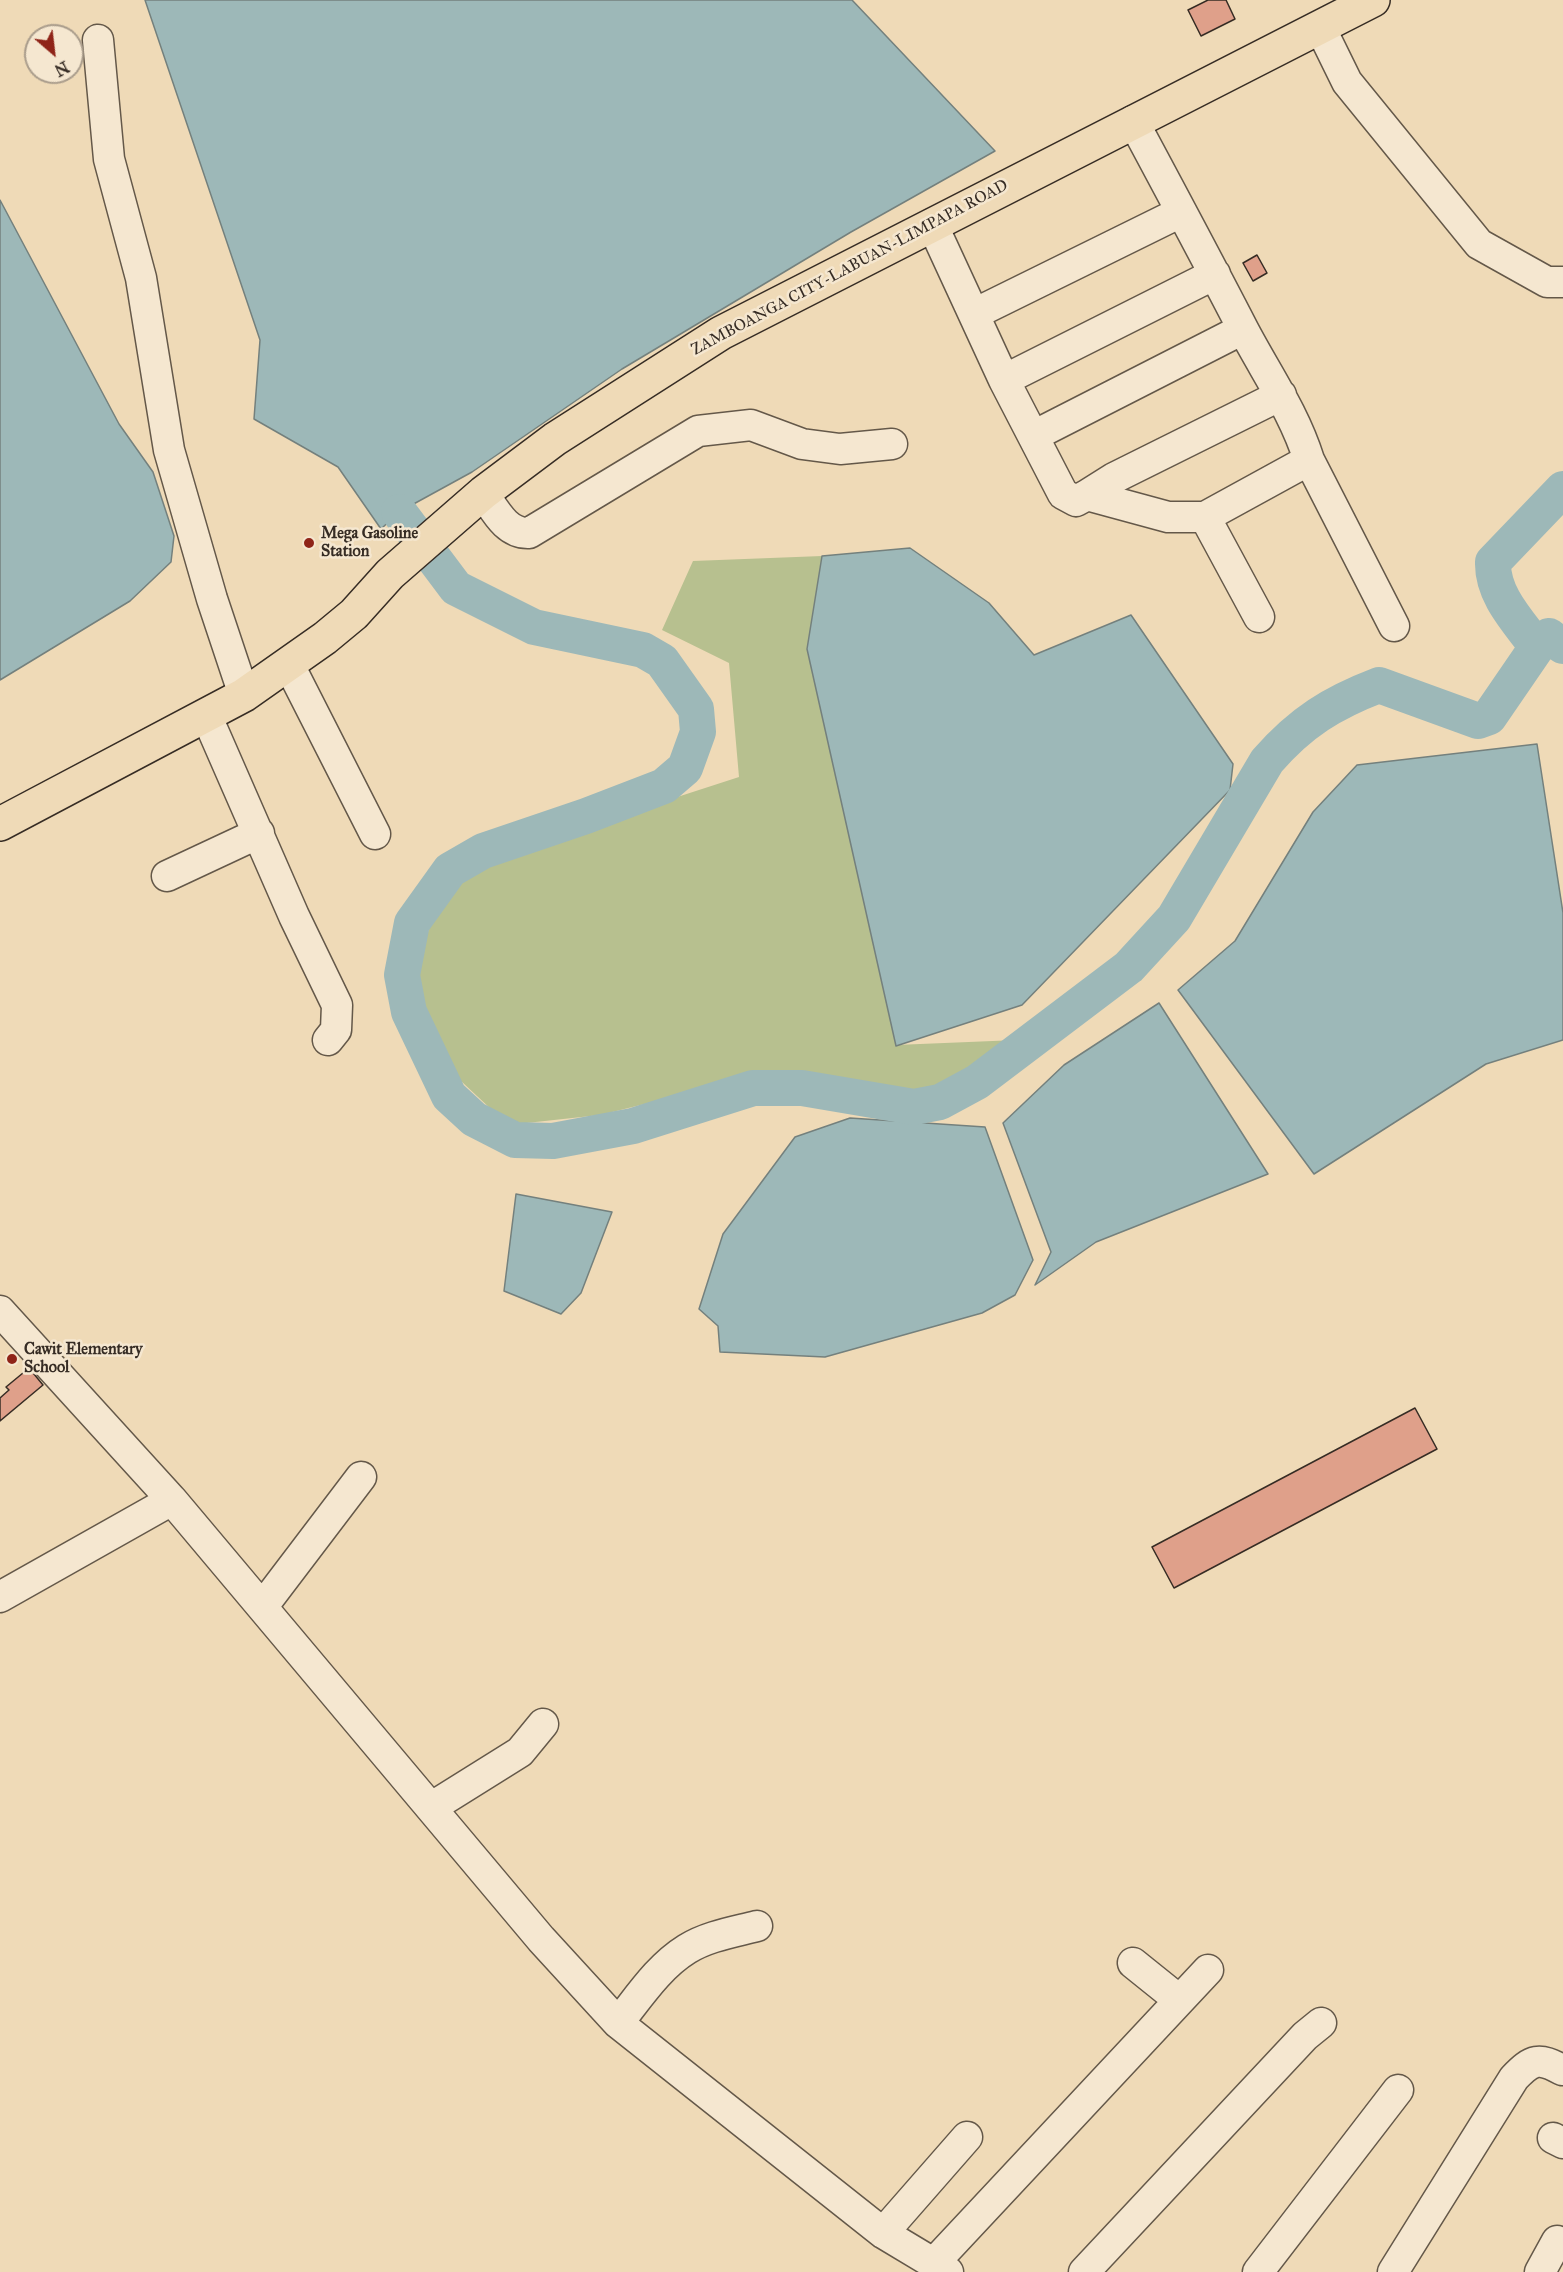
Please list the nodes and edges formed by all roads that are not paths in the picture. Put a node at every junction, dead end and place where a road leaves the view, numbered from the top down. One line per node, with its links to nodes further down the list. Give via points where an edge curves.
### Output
1 (1374, 0): 2 (main road, ZAMBOANGA CITY-LABUAN-LIMPAPA ROAD)
2 (1320, 27): 4 (main road, ZAMBOANGA CITY-LABUAN-LIMPAPA ROAD); 8 (street, via 1347,81 1479,244 1547,282)
3 (98, 40): 22 (street, via 109,159 141,278 169,450)
4 (1133, 121): 5 (street); 6 (main road, ZAMBOANGA CITY-LABUAN-LIMPAPA ROAD)
5 (1181, 212): 7 (street); 9 (street)
6 (932, 224): 9 (street); 16 (main road, ZAMBOANGA CITY-LABUAN-LIMPAPA ROAD, via 721,333 555,439)
7 (1215, 274): 10 (street); 11 (street)
8 (1563, 282)
9 (974, 314): 11 (street)
10 (1243, 329): 12 (street); 13 (street)
11 (1004, 380): 13 (street)
12 (1281, 395): 15 (street); 17 (street)
13 (1032, 434): 17 (street, via 1061,460 1064,494 1076,501)
14 (892, 444): 16 (street, via 840,448 802,444 751,425 698,431 529,533 509,528)
15 (1309, 460): 18 (street); 20 (street)
16 (483, 494): 21 (main road, ZAMBOANGA CITY-LABUAN-LIMPAPA ROAD, via 390,574 354,614)
17 (1087, 495): 18 (street, via 1168,518)
18 (1205, 517): 19 (street)
19 (1259, 617)
20 (1394, 626)
21 (288, 663): 22 (main road, ZAMBOANGA CITY-LABUAN-LIMPAPA ROAD); 26 (street)
22 (244, 695): 23 (main road, ZAMBOANGA CITY-LABUAN-LIMPAPA ROAD)
23 (207, 717): 24 (main road, ZAMBOANGA CITY-LABUAN-LIMPAPA ROAD); 25 (street)
24 (0, 824)
25 (259, 833): 27 (street); 28 (street, via 337,1005 336,1030)
26 (375, 834)
27 (167, 876)
28 (328, 1040)
29 (0, 1311): 31 (street)
30 (361, 1477): 33 (street)
31 (172, 1500): 32 (street); 33 (street)
32 (0, 1597)
33 (263, 1606): 35 (street)
34 (543, 1724): 35 (street, via 520,1752)
35 (432, 1807): 40 (street, via 541,1939)
36 (757, 1926): 40 (street, via 687,1949 653,1978)
37 (1133, 1963): 39 (street)
38 (1208, 1970): 39 (street)
39 (1179, 2000): 47 (street)
40 (618, 2023): 45 (street)
41 (1321, 2023): 48 (street)
42 (1562, 2070): 50 (street, via 1541,2060 1531,2063 1514,2078)
43 (1398, 2090): 49 (street)
44 (967, 2137): 45 (street)
45 (883, 2233): 47 (street)
46 (1561, 2239): 51 (street)
47 (940, 2268)
48 (1084, 2272)
49 (1258, 2272)
50 (1393, 2272)
51 (1540, 2272)

